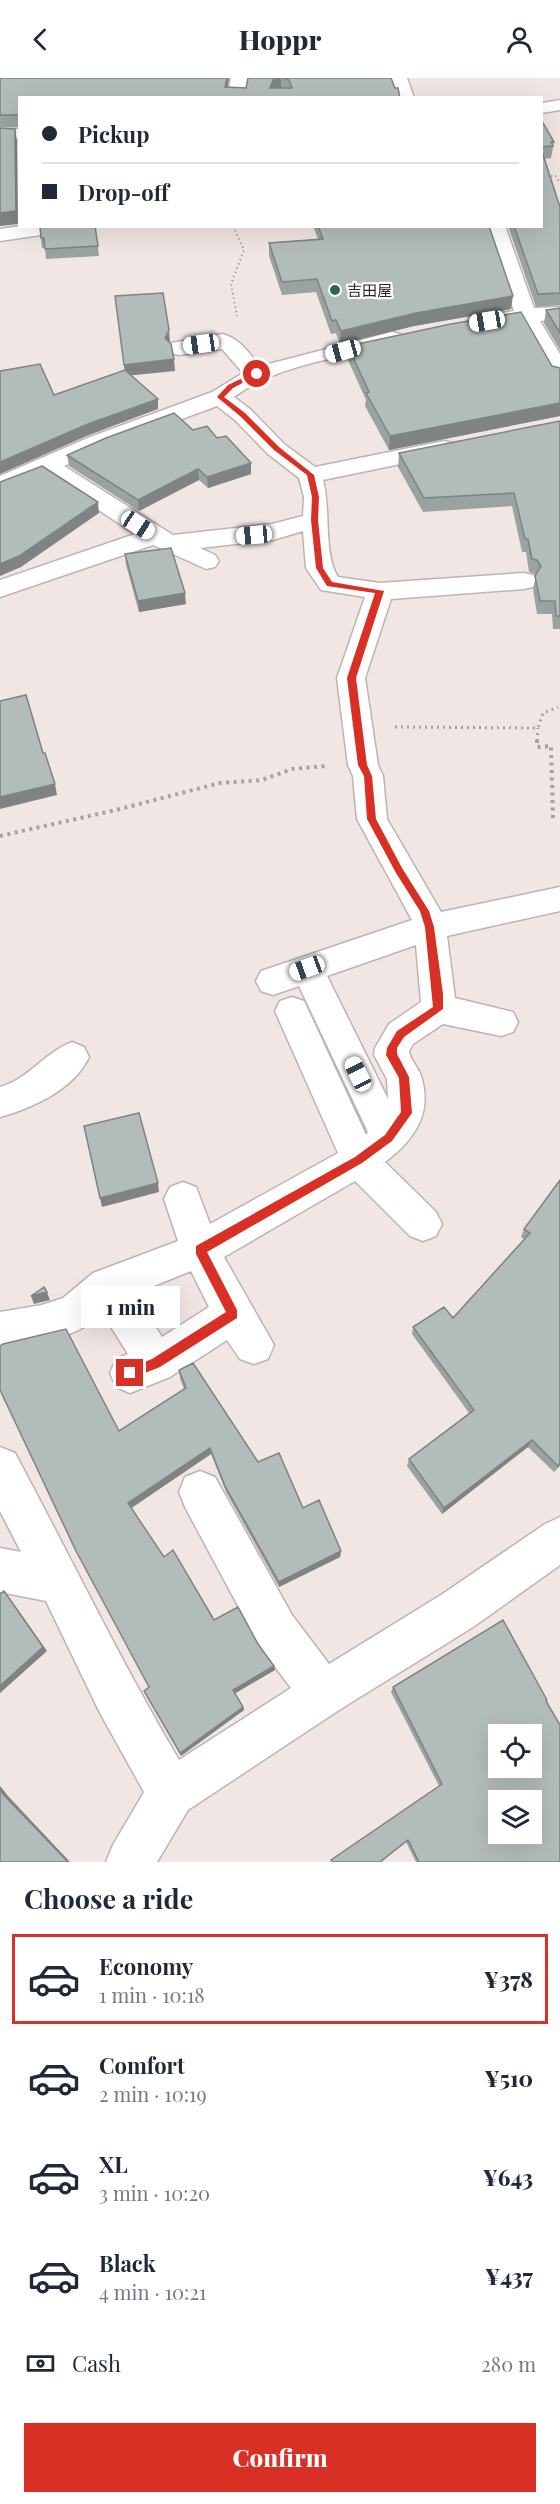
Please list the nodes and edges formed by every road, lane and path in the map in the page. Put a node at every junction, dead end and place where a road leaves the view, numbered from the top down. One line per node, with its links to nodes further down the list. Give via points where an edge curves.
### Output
1 (240, 78): 3 (street)
2 (398, 78): 4 (street)
3 (236, 96)
4 (404, 96)
5 (560, 105): 6 (street)
6 (543, 108)
7 (0, 134): 8 (street)
8 (18, 134)
9 (543, 176): 10 (path, via 556,176)
10 (560, 183)
11 (47, 228): 14 (street)
12 (234, 228): 20 (path, via 244,250 231,285)
13 (496, 228): 16 (street)
14 (0, 235)
15 (560, 312): 16 (street)
16 (526, 315): 17 (street); 21 (street)
17 (453, 327)
18 (408, 335): 20 (street)
19 (179, 348): 20 (street, via 222,341 230,344)
20 (250, 368): 22 (street)
21 (560, 373)
22 (220, 397): 24 (street); 25 (street)
23 (469, 442): 25 (street)
24 (46, 465): 26 (street); 28 (street)
25 (310, 475): 27 (street, via 316,497)
26 (0, 485)
27 (315, 520): 28 (street, via 273,532); 32 (street, via 319,568 330,584)
28 (163, 539): 29 (street); 31 (street, via 40,573)
29 (206, 561)
30 (524, 581): 32 (street)
31 (0, 590)
32 (380, 591): 34 (street, via 351,678)
33 (558, 707): 35 (path, via 545,709 539,715)
34 (358, 728): 35 (path); 36 (street)
35 (538, 728): 37 (path, via 537,747 551,746)
36 (363, 765): 38 (path, via 292,769 262,780 220,783); 40 (street, via 368,776 372,819 425,911)
37 (553, 818)
38 (0, 836)
39 (560, 899): 40 (street)
40 (430, 927): 41 (street); 43 (street)
41 (307, 968): 42 (street); 48 (street)
42 (273, 981)
43 (438, 1009): 45 (street); 48 (street, via 401,1034 392,1048 404,1077 407,1113)
44 (292, 1011): 49 (street)
45 (501, 1022)
46 (72, 1057): 47 (street, via 32,1090 17,1099)
47 (0, 1101)
48 (389, 1138): 49 (street)
49 (359, 1160): 51 (street); 52 (street)
50 (183, 1199): 52 (street)
51 (423, 1224)
52 (200, 1250): 53 (street); 53 (street, via 244,1330 143,1368)
53 (107, 1286): 54 (street, via 75,1313)
54 (0, 1331)
55 (0, 1468): 59 (street)
56 (200, 1492): 60 (street, via 276,1631)
57 (560, 1539): 60 (street, via 457,1611)
58 (0, 1570): 59 (street)
59 (60, 1582): 61 (street, via 116,1697)
60 (323, 1694): 61 (street)
61 (171, 1793): 62 (street)
62 (130, 1862)

